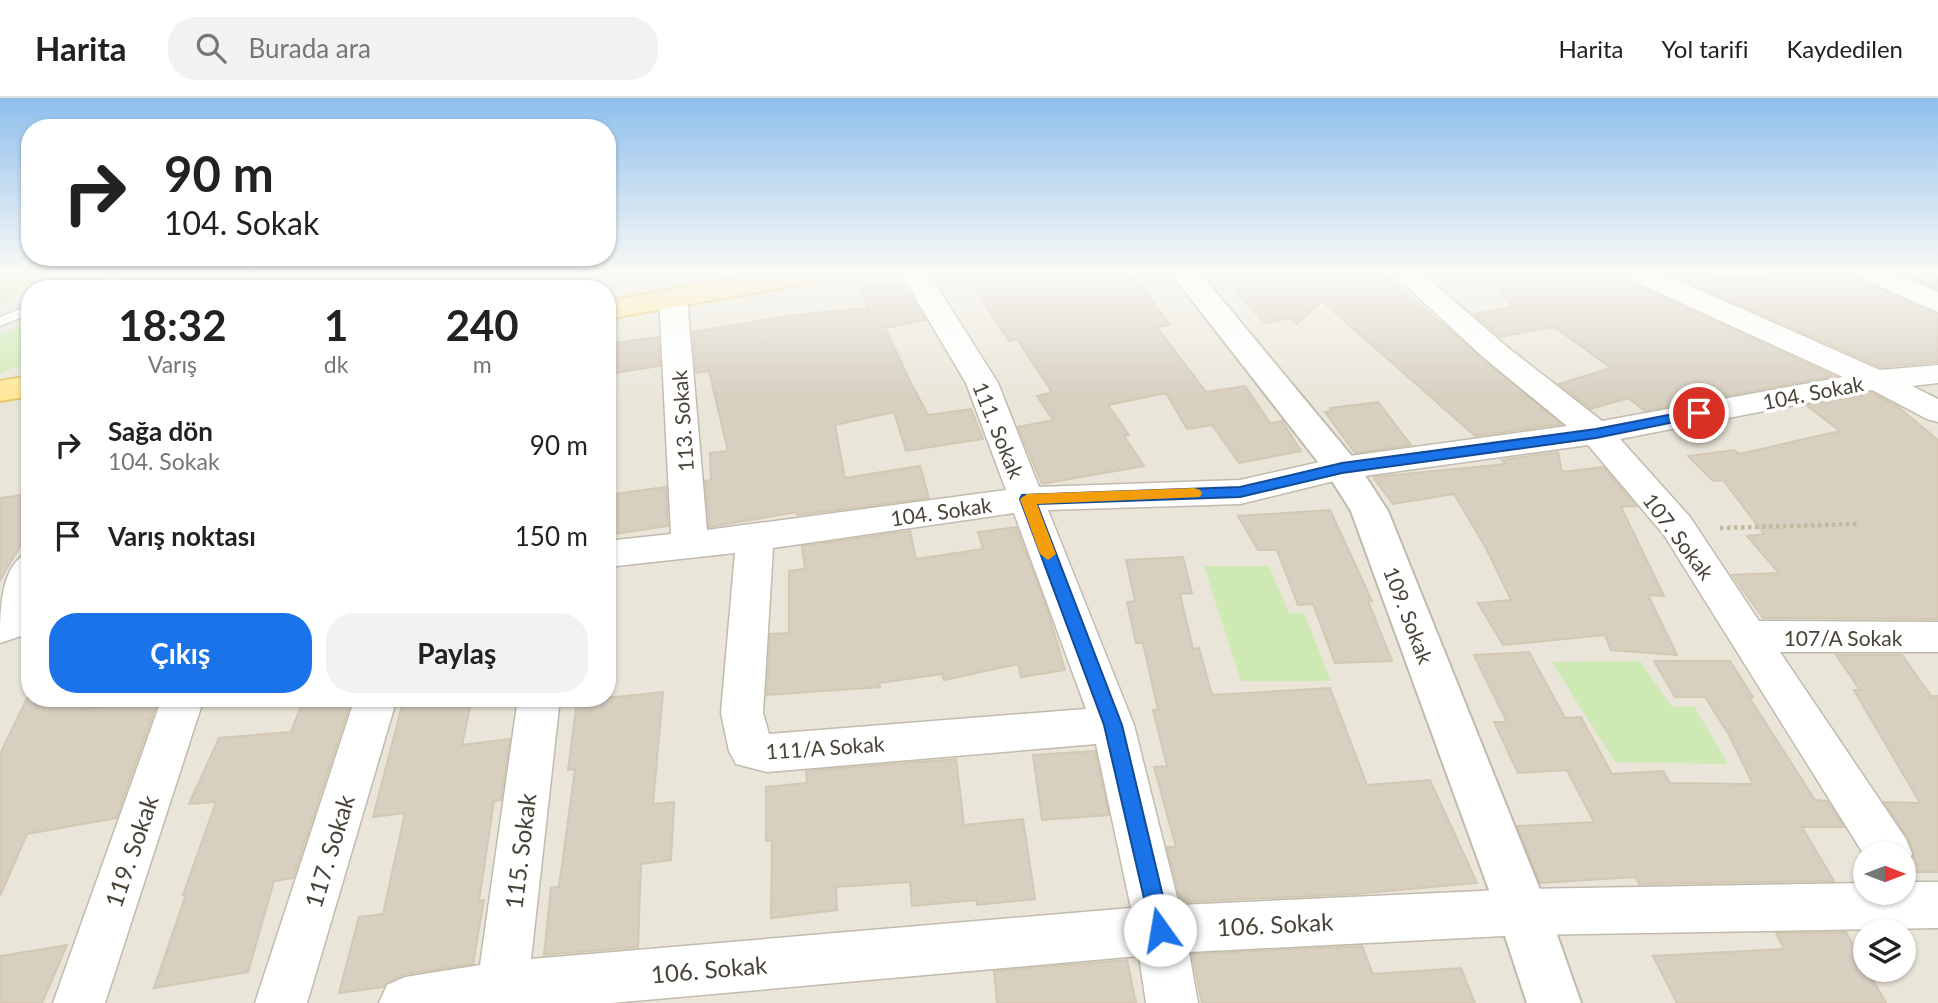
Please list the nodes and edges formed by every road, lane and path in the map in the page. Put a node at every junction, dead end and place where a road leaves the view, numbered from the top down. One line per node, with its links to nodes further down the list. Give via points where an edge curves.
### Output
1 (18, 314): 7 (lane)
2 (674, 314): 21 (street, 113. Sokak)
3 (940, 314): 17 (street, 111. Sokak, via 982,383)
4 (1218, 314): 16 (street, 109. Sokak)
5 (1452, 314): 15 (street, 107. Sokak)
6 (1730, 314): 9 (street)
7 (0, 322)
8 (1938, 374): 9 (street, 104. Sokak)
9 (1876, 380): 13 (street); 15 (street, 104. Sokak)
10 (21, 388): 11 (main road)
11 (0, 391)
12 (21, 412): 14 (main road)
13 (1938, 412)
14 (0, 416)
15 (1596, 433): 16 (street, 104. Sokak); 19 (street, 107. Sokak)
16 (1342, 468): 17 (street, 104. Sokak, via 1240,492); 35 (street, 109. Sokak, via 1369,511)
17 (1027, 499): 20 (street, 104. Sokak); 32 (street, 111. Sokak)
18 (1858, 524): 19 (path, via 1741,529)
19 (1677, 526): 27 (street, 107. Sokak)
20 (755, 538): 21 (street, 104. Sokak); 32 (street, 111/A Sokak, via 742,713 751,751)
21 (690, 544): 22 (street, 104. Sokak)
22 (616, 553)
23 (21, 579): 24 (street)
24 (0, 611)
25 (21, 620): 26 (street)
26 (0, 628)
27 (1749, 636): 28 (street, 107/A Sokak); 33 (street, 107. Sokak)
28 (1938, 637)
29 (180, 707): 38 (street, 119. Sokak)
30 (373, 707): 39 (street, 117. Sokak)
31 (538, 707): 37 (street, 115. Sokak)
32 (1113, 725): 36 (street, 111. Sokak)
33 (1881, 842)
34 (1926, 904): 35 (street, 106. Sokak)
35 (1523, 912): 36 (street, 106. Sokak); 42 (street, 109. Sokak)
36 (1160, 930): 37 (street, 106. Sokak); 41 (street, 111. Sokak)
37 (501, 995): 40 (street, 106. Sokak)
38 (79, 1003)
39 (281, 1003)
40 (405, 1003)
41 (1172, 1003)
42 (1554, 1003)

